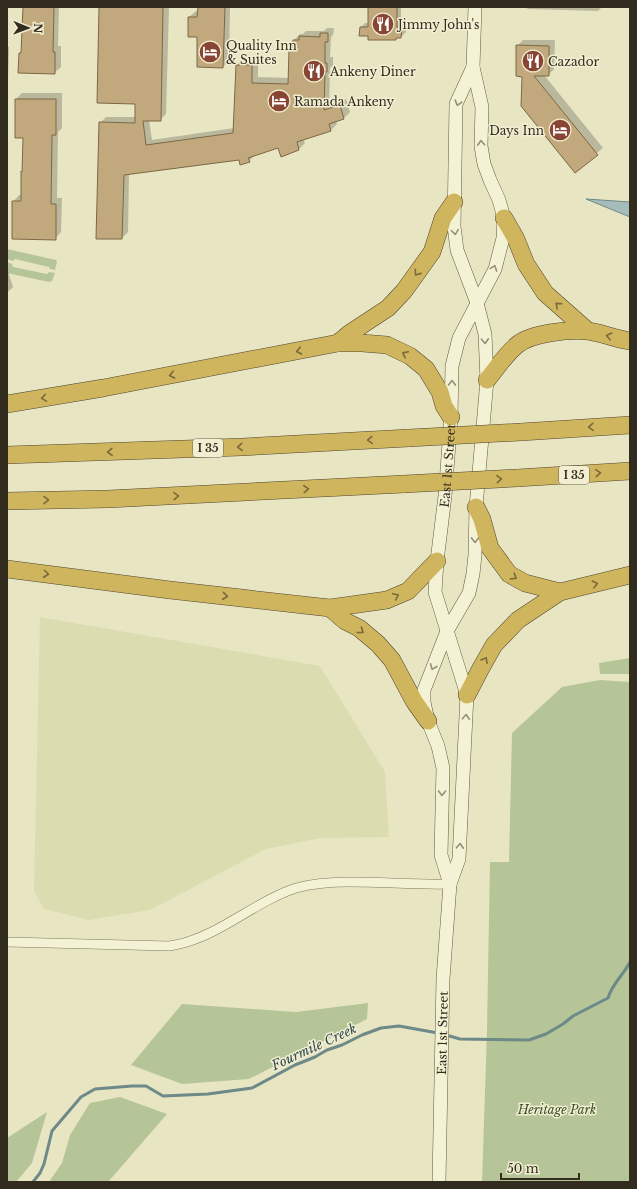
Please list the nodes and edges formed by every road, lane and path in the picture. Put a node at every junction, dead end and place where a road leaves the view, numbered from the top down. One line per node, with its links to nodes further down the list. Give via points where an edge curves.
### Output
1 (474, 7): 2 (main road, East 1st Street)
2 (473, 67): 3 (main road, East 1st Street, one-way to 3, via 456,104); 4 (main road, East 1st Street, one-way to 2, via 484,164 481,146 482,107)
3 (454, 202): 5 (main road, East 1st Street, one-way to 5, via 457,250); 8 (highway, one-way to 8, via 443,218 432,252 404,291 388,308)
4 (504, 218): 5 (main road, East 1st Street, one-way to 4, via 495,269 503,238); 6 (highway, one-way to 4, via 545,293 526,264)
5 (477, 303): 9 (main road, East 1st Street, one-way to 9, via 485,334); 11 (main road, East 1st Street, one-way to 5, via 452,366 459,338)
6 (588, 331): 7 (highway, one-way to 6); 9 (highway, via 557,332 530,338 518,344)
7 (630, 341)
8 (338, 344): 10 (highway, one-way to 10); 11 (highway, one-way to 8, via 426,369 410,356 387,345)
9 (487, 380): 16 (main road, East 1st Street)
10 (7, 404)
11 (451, 417): 17 (main road, East 1st Street)
12 (630, 425): 13 (highway, I 35, one-way to 13, bridge, via 242,447)
13 (7, 455)
14 (630, 471): 15 (highway, I 35, one-way to 14, bridge, via 108,499)
15 (7, 501)
16 (476, 507): 20 (highway, one-way to 20, via 490,548 509,574 525,584); 22 (main road, East 1st Street, one-way to 22, via 475,555 469,593)
17 (437, 561): 21 (highway, one-way to 17, via 387,600 408,591); 22 (main road, East 1st Street, via 435,592)
18 (7, 569): 21 (highway, one-way to 21)
19 (630, 575): 20 (highway, one-way to 19)
20 (560, 592): 23 (highway, one-way to 20, via 494,645 518,620)
21 (330, 608): 24 (highway, one-way to 24, via 345,621 359,628 392,660)
22 (447, 631): 23 (main road, East 1st Street); 24 (main road, East 1st Street, one-way to 24, via 424,690)
23 (467, 695): 25 (main road, East 1st Street, one-way to 23, via 460,859)
24 (428, 721): 25 (main road, East 1st Street, one-way to 25, via 443,768 442,855)
25 (450, 884): 26 (street, via 310,884 274,897 188,942 169,946); 27 (main road, East 1st Street, via 443,979)
26 (7, 942)
27 (439, 1182)

